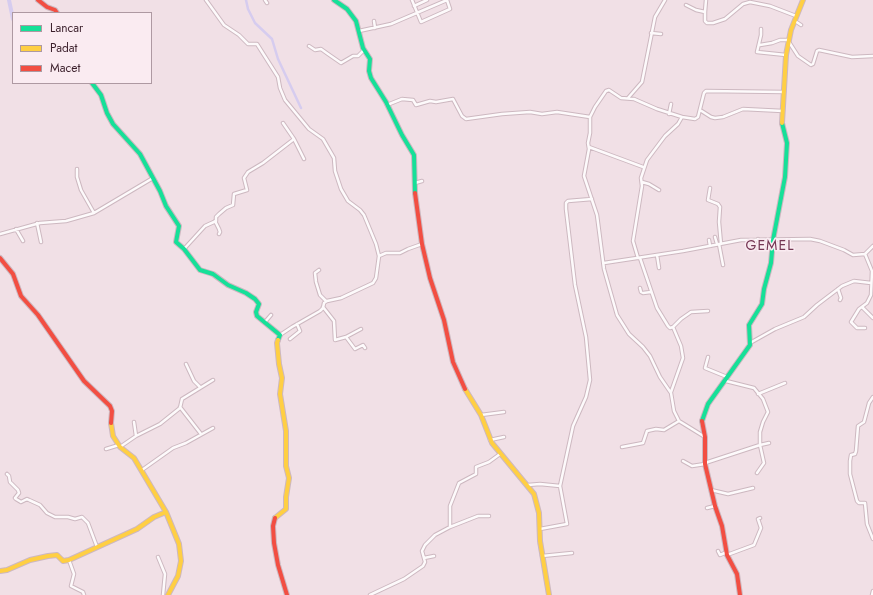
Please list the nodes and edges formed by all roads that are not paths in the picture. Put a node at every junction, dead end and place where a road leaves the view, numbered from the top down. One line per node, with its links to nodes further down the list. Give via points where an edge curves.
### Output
1 (38, 0): 12 (street)
2 (206, 0): 74 (street, via 222,24 249,44 258,44 279,78 286,101 309,129 323,139 334,158 341,189 348,201 364,215)
3 (334, 0): 22 (street, via 351,14)
4 (412, 0): 11 (street)
5 (427, 0): 11 (street)
6 (447, 0): 14 (street); 14 (street, via 450,8 433,17 421,22)
7 (665, 0): 23 (street, via 655,17)
8 (706, 0): 13 (street)
9 (802, 0): 16 (street)
10 (686, 5): 13 (street)
11 (414, 6): 14 (street)
12 (55, 12)
13 (705, 12): 16 (street, via 707,24 713,23 725,19 745,3 751,2 770,6)
14 (417, 14): 18 (street)
15 (390, 19): 18 (street)
16 (795, 19): 19 (street); 25 (street)
17 (374, 20): 20 (street)
18 (391, 24): 20 (street)
19 (801, 25)
20 (375, 28): 22 (street)
21 (761, 29): 26 (street)
22 (358, 31): 28 (street)
23 (651, 33): 24 (street); 33 (street, via 642,82)
24 (661, 34)
25 (788, 40): 26 (street); 29 (street); 30 (street, via 798,56 810,65 813,64 819,50 852,57)
26 (760, 44): 29 (street, via 757,52)
27 (309, 46): 28 (street, via 315,50 320,49 340,63 358,56)
28 (364, 50): 35 (street, via 370,60 370,75)
29 (786, 55): 32 (street)
30 (873, 56)
31 (93, 84): 47 (street, via 101,95 113,124 138,151)
32 (784, 92): 36 (street, via 707,90); 37 (street)
33 (628, 98): 38 (street); 39 (street, via 621,98 607,90)
34 (671, 104): 38 (street)
35 (387, 105): 39 (street, via 402,99 413,100 416,105 430,100 434,102 453,99 466,120 530,112); 50 (street, via 414,155)
36 (700, 110): 37 (street, via 714,118 743,109); 40 (street, via 697,118)
37 (783, 111): 64 (street, via 782,121 787,143 786,161)
38 (669, 114): 40 (street)
39 (590, 116): 43 (street)
40 (682, 117): 45 (street)
41 (283, 123): 42 (street)
42 (294, 139): 44 (street); 55 (street, via 248,172 244,178 247,190 234,194 234,204 216,217)
43 (589, 147): 45 (street); 53 (street, via 584,176)
44 (304, 159)
45 (643, 166): 49 (street)
46 (77, 169): 54 (street, via 81,190)
47 (153, 178): 54 (street); 71 (street, via 179,227 176,240)
48 (422, 181): 50 (street)
49 (642, 182): 52 (street); 76 (street, via 632,241)
50 (414, 183): 66 (street)
51 (710, 188): 67 (street, via 708,200 720,207)
52 (659, 190)
53 (592, 200): 77 (street, via 598,219); 134 (street, via 571,200 566,203 567,226 584,321 590,380 586,397 572,429)
54 (94, 213): 56 (street, via 66,221)
55 (215, 221): 59 (street, via 219,229); 71 (street, via 202,228)
56 (37, 223): 57 (street); 65 (street)
57 (16, 228): 58 (street); 62 (street)
58 (0, 234)
59 (218, 234)
60 (715, 237): 67 (street)
61 (758, 239): 64 (street); 67 (street, via 733,240); 70 (street, via 758,246)
62 (23, 240)
63 (709, 240): 68 (street)
64 (773, 240): 72 (street, via 815,240 844,250 853,256); 100 (street, via 762,304 749,325)
65 (41, 242)
66 (422, 244): 74 (street, via 400,253); 113 (street, via 456,372 468,397)
67 (719, 244): 68 (street); 78 (street)
68 (710, 246): 73 (street)
69 (873, 246): 72 (street)
70 (764, 247)
71 (184, 249): 92 (street, via 200,270 213,274 258,302 256,315)
72 (865, 254): 81 (street, via 871,268)
73 (657, 255): 76 (street); 79 (street)
74 (379, 256): 86 (street, via 373,283 341,298)
75 (0, 258): 124 (street, via 13,274 21,296 38,315 84,381 110,406 112,431)
76 (639, 258): 77 (street); 84 (street)
77 (604, 263): 108 (street, via 617,315 629,334 650,356)
78 (722, 265)
79 (660, 268)
80 (319, 270): 86 (street, via 315,273 316,282 320,295)
81 (871, 284): 83 (street, via 854,281); 88 (street, via 870,299)
82 (640, 288): 84 (street, via 643,293)
83 (838, 289): 85 (street); 100 (street, via 804,317)
84 (651, 292): 94 (street, via 661,316 670,328)
85 (840, 300)
86 (326, 301): 87 (street)
87 (323, 307): 93 (street); 98 (street, via 334,321 335,339)
88 (862, 307): 91 (street); 95 (street, via 851,323 857,328)
89 (708, 311): 94 (street, via 690,312)
90 (271, 315): 92 (street)
91 (873, 318)
92 (265, 322): 97 (street)
93 (297, 324): 97 (street); 99 (street, via 300,331)
94 (673, 327): 108 (street, via 683,358)
95 (866, 328)
96 (361, 329): 98 (street)
97 (280, 335): 159 (street, via 277,343 289,478 286,510 275,517 272,526 278,565)
98 (346, 337): 101 (street, via 354,349 363,345)
99 (290, 339)
100 (750, 343): 104 (street)
101 (365, 348)
102 (708, 357): 104 (street, via 705,368)
103 (186, 364): 107 (street)
104 (727, 379): 109 (street, via 752,387); 120 (street, via 704,412 702,424)
105 (213, 380): 107 (street)
106 (785, 383): 109 (street)
107 (200, 387): 111 (street, via 182,399)
108 (671, 392): 114 (street, via 674,411)
109 (758, 394): 123 (street, via 768,411 760,432)
110 (873, 397): 144 (street, via 864,422 858,426 856,451 850,460 855,496 858,502 865,503 867,524)
111 (180, 407): 117 (street); 118 (street, via 157,427)
112 (504, 412): 113 (street)
113 (481, 415): 121 (street)
114 (679, 421): 120 (street); 125 (street, via 664,430 647,431 643,443)
115 (134, 422): 118 (street)
116 (213, 428): 117 (street)
117 (201, 434): 130 (street, via 173,448)
118 (136, 436): 124 (street)
119 (504, 437): 121 (street)
120 (705, 437): 129 (street)
121 (490, 440): 127 (street)
122 (769, 443): 123 (street)
123 (760, 445): 129 (street); 131 (street, via 764,463)
124 (120, 446): 126 (street); 130 (street, via 132,456)
125 (622, 447)
126 (106, 449)
127 (500, 454): 133 (street); 142 (street, via 476,467 476,474 459,483 450,506)
128 (683, 461): 129 (street, via 692,466)
129 (705, 464): 136 (street)
130 (141, 471): 139 (street)
131 (757, 473)
132 (7, 474): 145 (street, via 10,482 18,490 15,498 17,500 21,502 27,499 55,517 82,517 88,523)
133 (528, 485): 134 (street); 143 (street, via 536,500)
134 (560, 486): 143 (street, via 567,524)
135 (753, 488): 136 (street, via 728,494)
136 (711, 490): 137 (street)
137 (715, 506): 138 (street); 148 (street)
138 (707, 508)
139 (166, 512): 145 (street, via 137,529); 158 (street, via 177,538 181,560 178,576)
140 (489, 516): 142 (street, via 478,516)
141 (760, 518): 148 (street, via 758,520 761,528 754,545)
142 (450, 527): 152 (street, via 435,535 425,545 422,550)
143 (540, 529): 150 (street)
144 (873, 539)
145 (97, 547): 153 (street)
146 (718, 551): 148 (street, via 720,555)
147 (572, 553): 150 (street)
148 (727, 553): 162 (street, via 737,573)
149 (434, 556): 152 (street)
150 (542, 556): 161 (street)
151 (158, 557): 157 (street, via 165,574)
152 (424, 558): 160 (street, via 422,567 404,579)
153 (69, 560): 154 (street, via 53,555); 156 (street, via 74,573 71,586 84,592)
154 (0, 571)
155 (873, 591): 163 (street)
156 (84, 595)
157 (163, 595)
158 (168, 595)
159 (287, 595)
160 (370, 595)
161 (549, 595)
162 (740, 595)
163 (872, 595)

